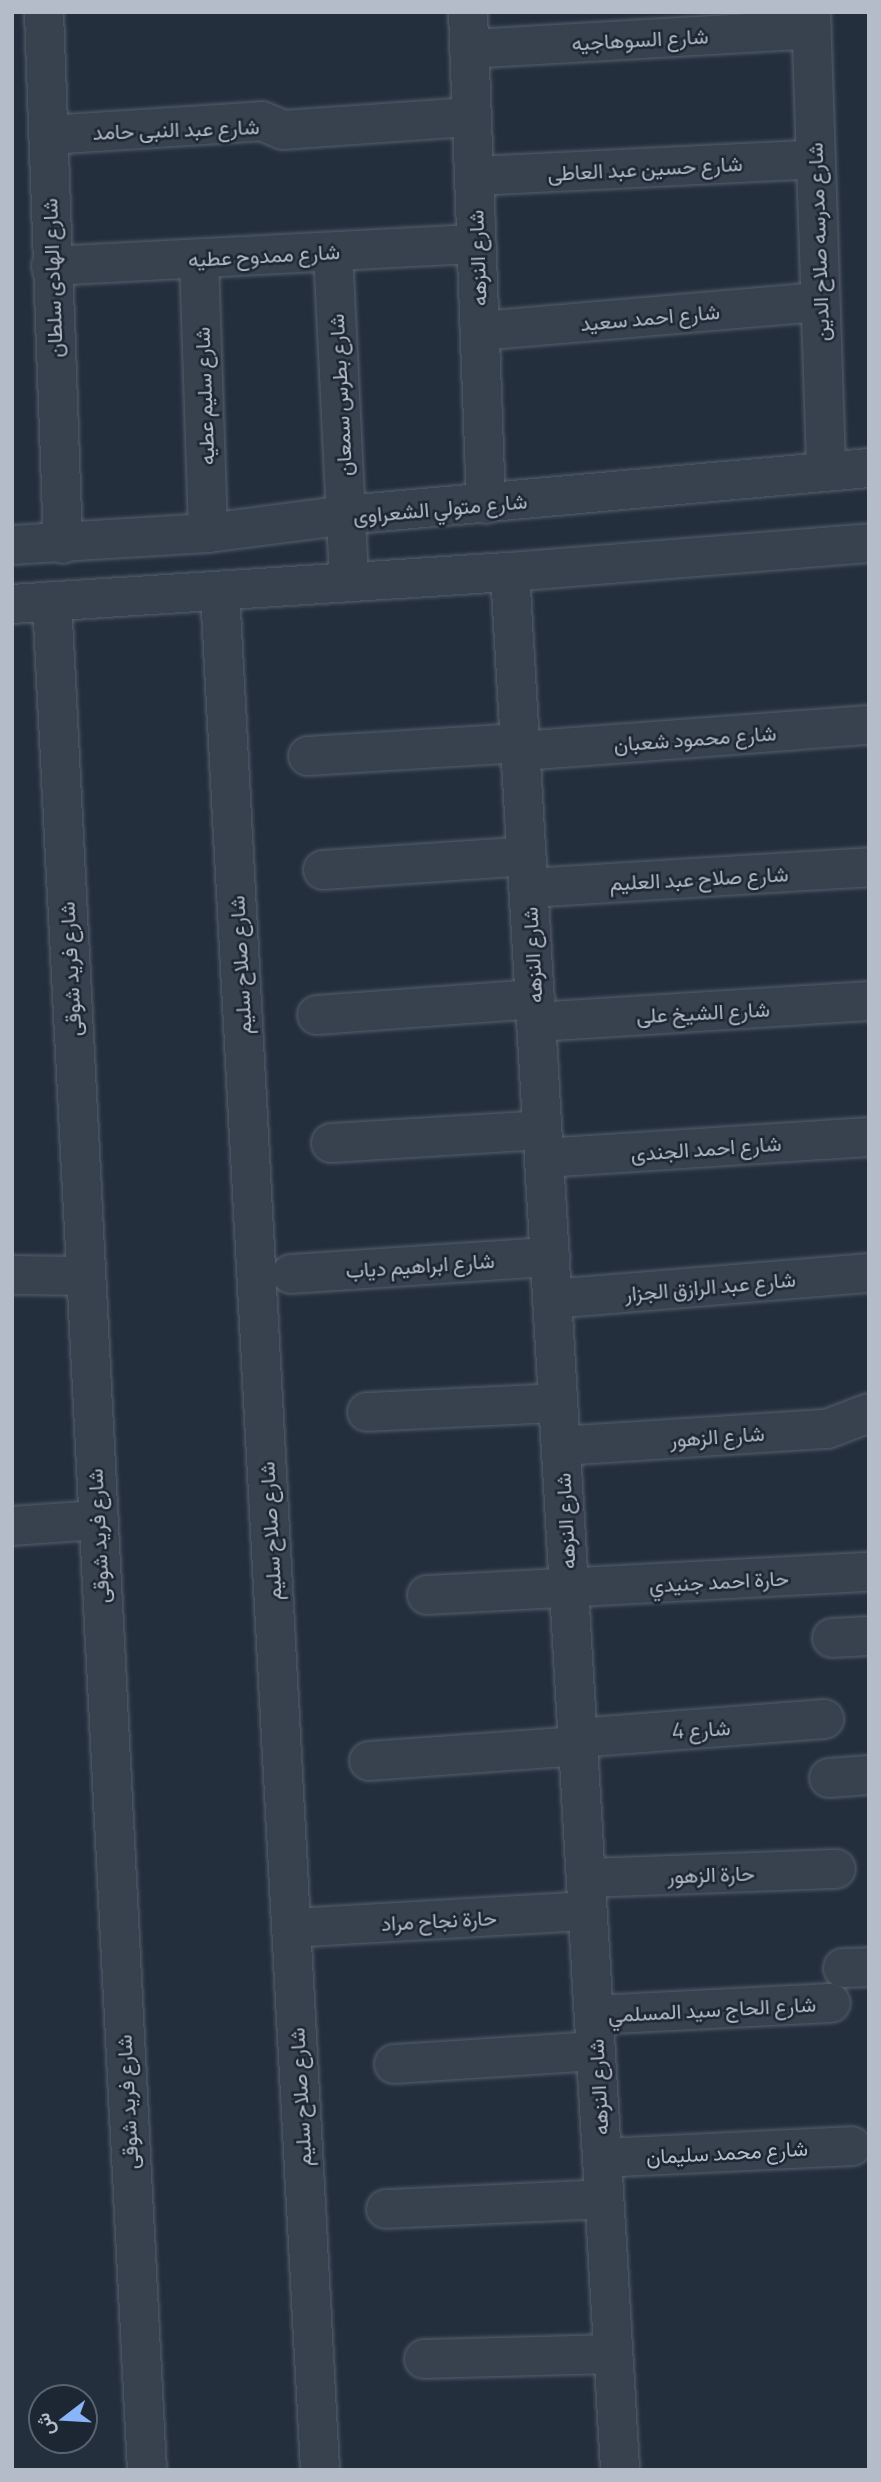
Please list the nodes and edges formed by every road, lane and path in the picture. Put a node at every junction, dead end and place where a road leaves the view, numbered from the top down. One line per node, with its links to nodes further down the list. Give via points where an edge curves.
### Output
1 (44, 12): 5 (street, شارع الهادى سلطان)
2 (811, 20): 3 (street, شارع السوهاجيه); 6 (street, شارع مدرسه صلاح الدين)
3 (468, 30): 4 (street, شارع النزهه)
4 (471, 117): 5 (street, شارع عبد النبى حامد, via 283,130 262,121); 7 (street, شارع النزهه)
5 (48, 135): 11 (street, شارع الهادى سلطان)
6 (816, 159): 7 (street, شارع حسين عبد العاطى); 12 (street, شارع مدرسه صلاح الدين)
7 (474, 176): 8 (street, شارع النزهه)
8 (476, 244): 9 (street, شارع ممدوح عطيه); 13 (street, شارع النزهه)
9 (333, 252): 10 (street, شارع ممدوح عطيه); 17 (street, شارع بطرس سمعان)
10 (199, 259): 11 (street, شارع ممدوح عطيه); 18 (street, شارع سليم عطيه)
11 (51, 266): 20 (street, شارع الهادى سلطان)
12 (820, 302): 13 (street, شارع احمد سعيد); 15 (street, شارع مدرسه صلاح الدين)
13 (480, 331): 16 (street, شارع النزهه)
14 (869, 468): 15 (street, شارع متولي الشعراوى)
15 (826, 472): 16 (street, شارع متولي الشعراوى)
16 (486, 504): 17 (street, شارع متولي الشعراوى)
17 (346, 516): 18 (street, شارع متولي الشعراوى); 23 (street, شارع بطرس سمعان)
18 (208, 533): 20 (street, شارع متولي الشعراوى)
19 (869, 543): 22 (street)
20 (63, 544): 21 (street, شارع متولي الشعراوى)
21 (12, 545)
22 (510, 572): 23 (street); 28 (street, شارع النزهه)
23 (349, 581): 24 (street)
24 (220, 592): 25 (street); 61 (street, شارع صلاح سليم)
25 (52, 601): 26 (street); 43 (street, شارع فريد شوقى)
26 (12, 604)
27 (869, 725): 28 (street, شارع محمود شعبان)
28 (520, 747): 29 (street, شارع محمود شعبان); 32 (street, شارع النزهه)
29 (308, 756)
30 (869, 867): 32 (street, شارع صلاح عبد العليم)
31 (323, 870): 32 (street, شارع صلاح عبد العليم)
32 (528, 872): 34 (street, شارع النزهه)
33 (869, 1002): 34 (street, شارع الشيخ على)
34 (536, 1011): 35 (street, شارع الشيخ على); 38 (street, شارع النزهه)
35 (317, 1015)
36 (869, 1137): 38 (street, شارع احمد الجندى)
37 (331, 1143): 38 (street, شارع احمد الجندى)
38 (543, 1144): 39 (street, شارع النزهه)
39 (550, 1257): 41 (street, شارع ابراهيم دياب); 44 (street, شارع النزهه)
40 (869, 1273): 44 (street, شارع عبد الرازق الجزار)
41 (290, 1274)
42 (12, 1275): 43 (street)
43 (84, 1276): 49 (street, شارع فريد شوقى)
44 (552, 1298): 45 (street, شارع النزهه)
45 (558, 1403): 46 (street); 48 (street, شارع النزهه)
46 (367, 1412)
47 (869, 1413): 48 (street, شارع الزهور, via 827,1429)
48 (561, 1446): 52 (street, شارع النزهه)
49 (97, 1520): 50 (street); 71 (street, شارع فريد شوقى)
50 (12, 1526)
51 (869, 1572): 52 (street, حارة احمد جنيدي)
52 (569, 1590): 53 (street, حارة احمد جنيدي); 55 (street, شارع النزهه)
53 (427, 1595)
54 (824, 1719): 55 (street, شارع 4)
55 (578, 1742): 56 (street, شارع 4); 60 (street, شارع النزهه)
56 (369, 1761)
57 (869, 1775): 58 (street)
58 (830, 1778)
59 (836, 1869): 60 (street, حارة الزهور)
60 (587, 1895): 61 (street, حارة نجاح مراد); 63 (street, شارع النزهه)
61 (291, 1928): 72 (street, شارع صلاح سليم)
62 (847, 1979): 63 (street, شارع الحاج سيد المسلمي)
63 (595, 2033): 64 (street, شارع الحاج سيد المسلمي); 66 (street, شارع النزهه)
64 (394, 2064)
65 (852, 2146): 66 (street, شارع محمد سليمان)
66 (602, 2158): 67 (street, شارع النزهه)
67 (604, 2199): 68 (street); 69 (street, شارع النزهه)
68 (386, 2209)
69 (613, 2354): 70 (street); 73 (street, شارع النزهه)
70 (425, 2359)
71 (147, 2470)
72 (320, 2470)
73 (620, 2470)

